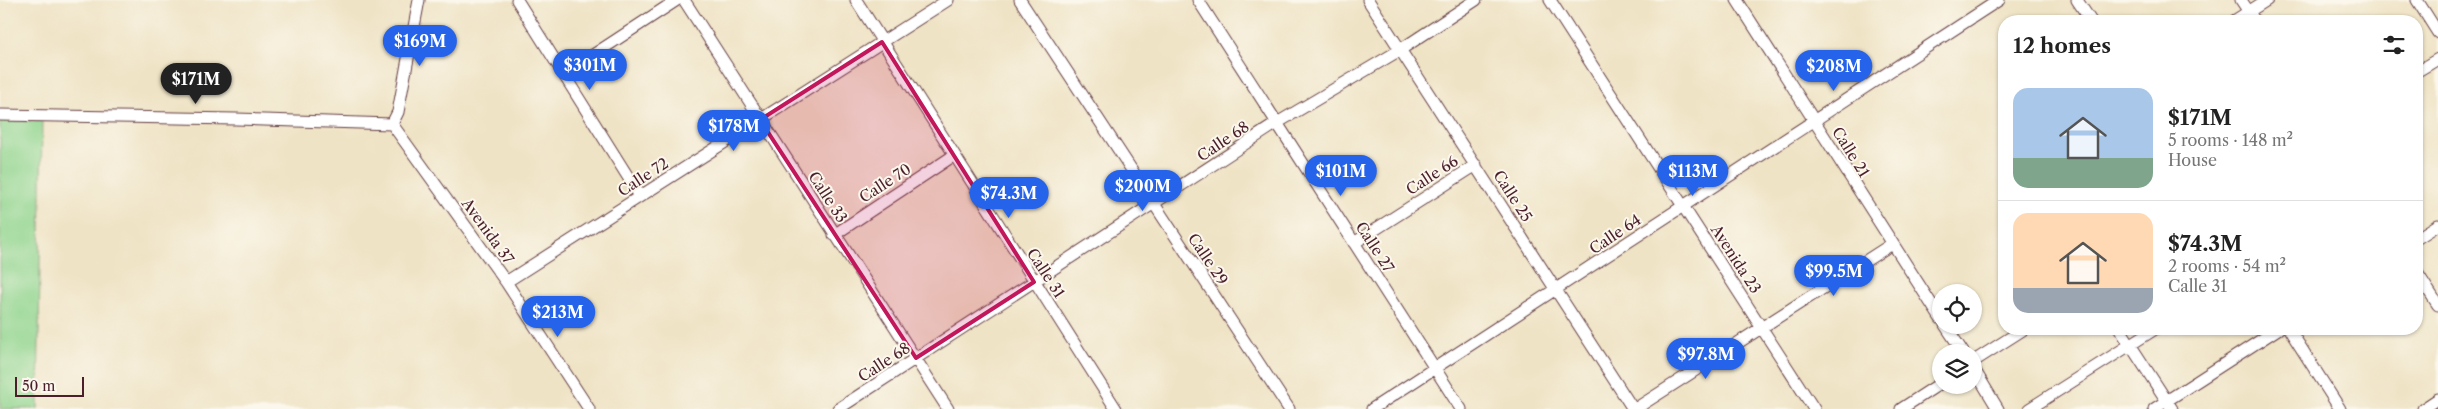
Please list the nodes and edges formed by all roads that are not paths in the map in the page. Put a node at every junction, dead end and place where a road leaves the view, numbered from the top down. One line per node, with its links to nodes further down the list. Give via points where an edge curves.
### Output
1 (419, 0): 31 (street, via 398,112)
2 (518, 0): 26 (street)
3 (678, 0): 26 (street)
4 (684, 0): 28 (street, Calle 33)
5 (856, 0): 22 (street, Calle 31)
6 (948, 0): 22 (street, Calle 72)
7 (1020, 0): 35 (street, Calle 29)
8 (1198, 0): 30 (street, Calle 27)
9 (1368, 0): 23 (street, Calle 25)
10 (1476, 0): 23 (street, Calle 68)
11 (1550, 0): 36 (street, Avenida 23)
12 (1737, 0): 29 (street, Calle 21)
13 (2000, 0): 29 (street, Calle 64)
14 (2077, 0): 18 (street)
15 (2241, 0): 19 (street)
16 (2267, 0): 20 (street)
17 (2416, 0): 21 (street)
18 (2086, 15)
19 (2251, 15)
20 (2254, 15)
21 (2438, 33)
22 (882, 42): 28 (street, Calle 72); 32 (street, Calle 31)
23 (1400, 50): 30 (street, Calle 68); 33 (street, Calle 25)
24 (2438, 59): 25 (street)
25 (2423, 68)
26 (564, 74): 34 (street)
27 (0, 115): 31 (street)
28 (760, 120): 34 (street, Calle 72); 38 (street, Calle 33)
29 (1814, 121): 36 (street, Calle 64); 41 (street, Calle 21)
30 (1277, 123): 35 (street, Calle 68); 40 (street, Calle 27)
31 (392, 124): 42 (street, Avenida 37)
32 (953, 156): 38 (street, Calle 70); 43 (street, Calle 31)
33 (1476, 165): 40 (street, Calle 66); 45 (street, Calle 25)
34 (640, 196): 42 (street, Calle 72)
35 (1154, 205): 43 (street, Calle 68); 66 (street, Calle 29)
36 (1684, 206): 45 (street, Calle 64); 48 (street, Avenida 23)
37 (2438, 225): 39 (street)
38 (834, 234): 56 (street, Calle 33)
39 (2423, 235)
40 (1354, 243): 57 (street, Calle 27)
41 (1892, 244): 46 (street, Calle 21); 48 (street)
42 (506, 282): 62 (street, Avenida 37)
43 (1034, 282): 56 (street, Calle 68); 65 (street, Calle 31)
44 (2423, 282): 47 (street)
45 (1556, 290): 57 (street, Calle 64); 69 (street, Calle 25)
46 (1932, 305)
47 (2438, 305)
48 (1762, 328): 69 (street); 70 (street, Avenida 23)
49 (2015, 335): 55 (street)
50 (2124, 335): 54 (street)
51 (2145, 335): 54 (street)
52 (2269, 335): 61 (street)
53 (2293, 335): 75 (street)
54 (2131, 344): 61 (street); 73 (street)
55 (1982, 356)
56 (916, 358): 63 (street, Calle 68); 64 (street, Calle 33)
57 (1435, 369): 67 (street, Calle 64); 68 (street, Calle 27)
58 (1982, 382): 72 (street)
59 (1932, 389): 71 (street)
60 (2438, 399): 76 (street)
61 (2170, 405): 74 (street)
62 (589, 409)
63 (838, 409)
64 (948, 409)
65 (1116, 409)
66 (1289, 409)
67 (1372, 409)
68 (1461, 409)
69 (1634, 409)
70 (1814, 409)
71 (1901, 409)
72 (1998, 409)
73 (2029, 409)
74 (2154, 409)
75 (2340, 409)
76 (2423, 409)

